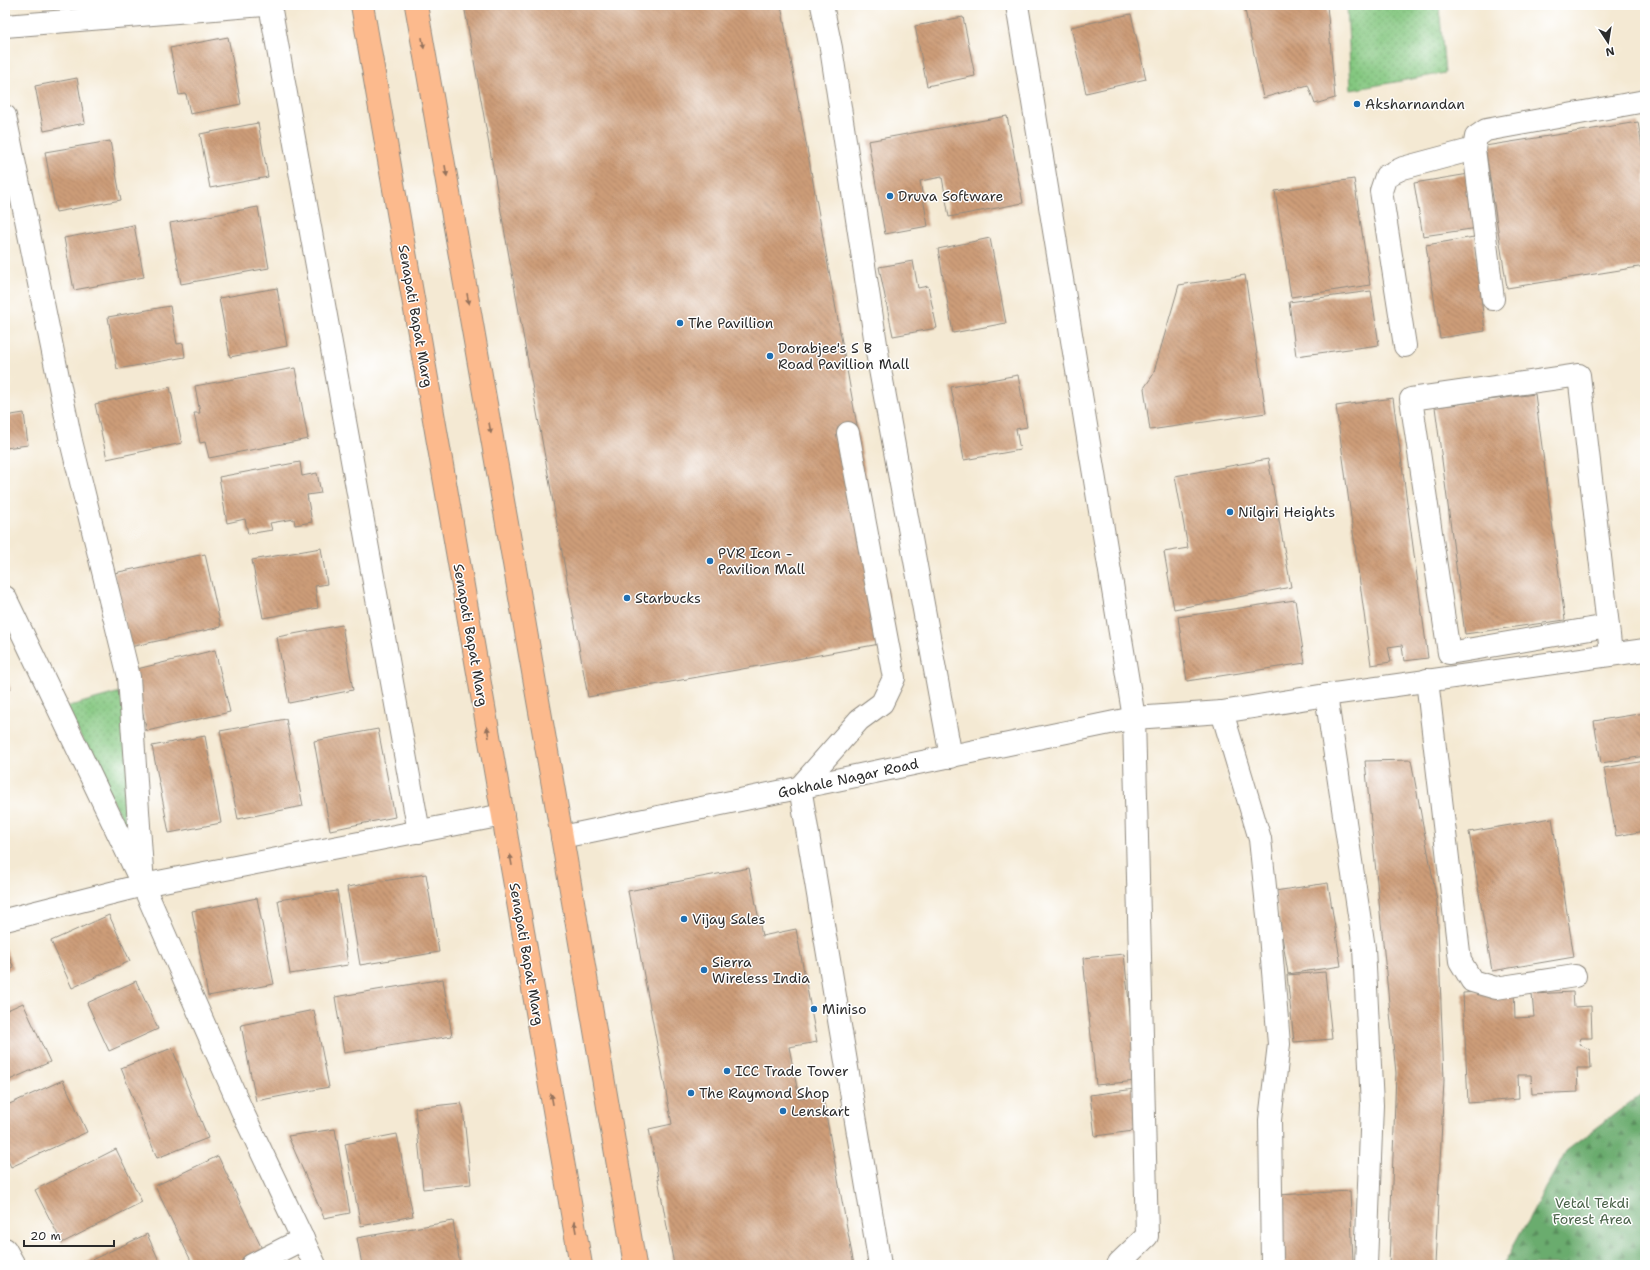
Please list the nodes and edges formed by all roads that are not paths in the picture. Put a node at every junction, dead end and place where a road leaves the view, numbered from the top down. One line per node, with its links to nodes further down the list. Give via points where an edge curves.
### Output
1 (265, 5): 7 (street)
2 (270, 5): 25 (street)
3 (362, 5): 24 (main road, Senapati Bapat Marg, one-way to 3)
4 (416, 5): 26 (main road, one-way to 26)
5 (822, 5): 22 (street, via 831,48 879,364)
6 (1017, 5): 21 (street)
7 (5, 26)
8 (1645, 101): 10 (street, via 1486,130 1476,137)
9 (5, 116): 27 (street, via 71,441 129,678)
10 (1474, 149): 11 (street); 12 (street, via 1403,168 1386,176 1381,191)
11 (1493, 299)
12 (1405, 346)
13 (848, 433): 23 (street, via 894,678 882,703 859,720)
14 (5, 597): 27 (street)
15 (1608, 626): 15 (street, via 1449,653 1411,399 1579,375); 17 (street)
16 (1645, 650): 17 (street, Gokhale Nagar Road)
17 (1611, 654): 18 (street, Gokhale Nagar Road)
18 (1427, 680): 19 (street, Gokhale Nagar Road); 29 (street, via 1460,961 1472,981 1496,988)
19 (1326, 695): 20 (street, Gokhale Nagar Road); 40 (street, via 1364,948 1372,1106)
20 (1222, 712): 21 (street, Gokhale Nagar Road); 39 (street, via 1260,839 1270,943 1279,1044 1270,1120)
21 (1134, 718): 22 (street, Gokhale Nagar Road); 38 (street, via 1147,1236)
22 (950, 757): 23 (street, Gokhale Nagar Road)
23 (800, 788): 26 (street, Gokhale Nagar Road); 37 (street)
24 (503, 816): 25 (street); 35 (main road, Senapati Bapat Marg, one-way to 24)
25 (419, 832): 27 (street)
26 (562, 837): 36 (main road)
27 (143, 885): 28 (street); 30 (street, via 240,1106)
28 (5, 920)
29 (1575, 976)
30 (303, 1240): 33 (street); 34 (street)
31 (5, 1249): 32 (street)
32 (14, 1265)
33 (252, 1265)
34 (315, 1265)
35 (581, 1265)
36 (635, 1265)
37 (880, 1265)
38 (1118, 1265)
39 (1272, 1265)
40 (1366, 1265)

